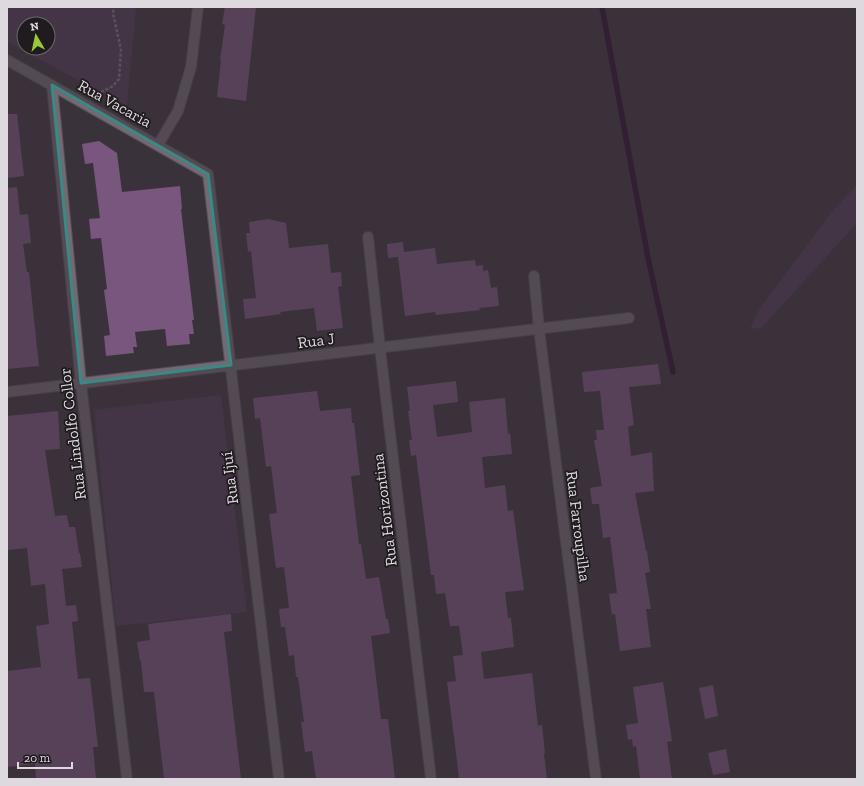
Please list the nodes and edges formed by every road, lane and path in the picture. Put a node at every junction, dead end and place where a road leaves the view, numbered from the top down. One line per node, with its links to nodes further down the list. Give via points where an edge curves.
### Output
1 (114, 7): 5 (path, via 121,50 119,79 113,86)
2 (198, 7): 6 (street, via 189,74 178,111)
3 (7, 60): 4 (street, Rua Vacaria)
4 (52, 85): 6 (street, Rua Vacaria); 14 (street, Rua Lindolfo Collor)
5 (101, 92)
6 (158, 145): 7 (street, Rua Vacaria)
7 (208, 174): 13 (street, Rua Ijuí)
8 (368, 237): 12 (street, Rua Horizontina)
9 (534, 276): 11 (street, Rua Farroupilha)
10 (629, 318): 11 (street, Rua J)
11 (539, 329): 12 (street, Rua J); 19 (street, Rua Farroupilha)
12 (380, 348): 13 (street, Rua J); 18 (street, Rua Horizontina)
13 (231, 365): 14 (street, Rua J); 17 (street, Rua Ijuí)
14 (81, 383): 15 (street, Rua J); 16 (street, Rua Lindolfo Collor)
15 (7, 392)
16 (128, 779)
17 (279, 779)
18 (431, 779)
19 (596, 779)

